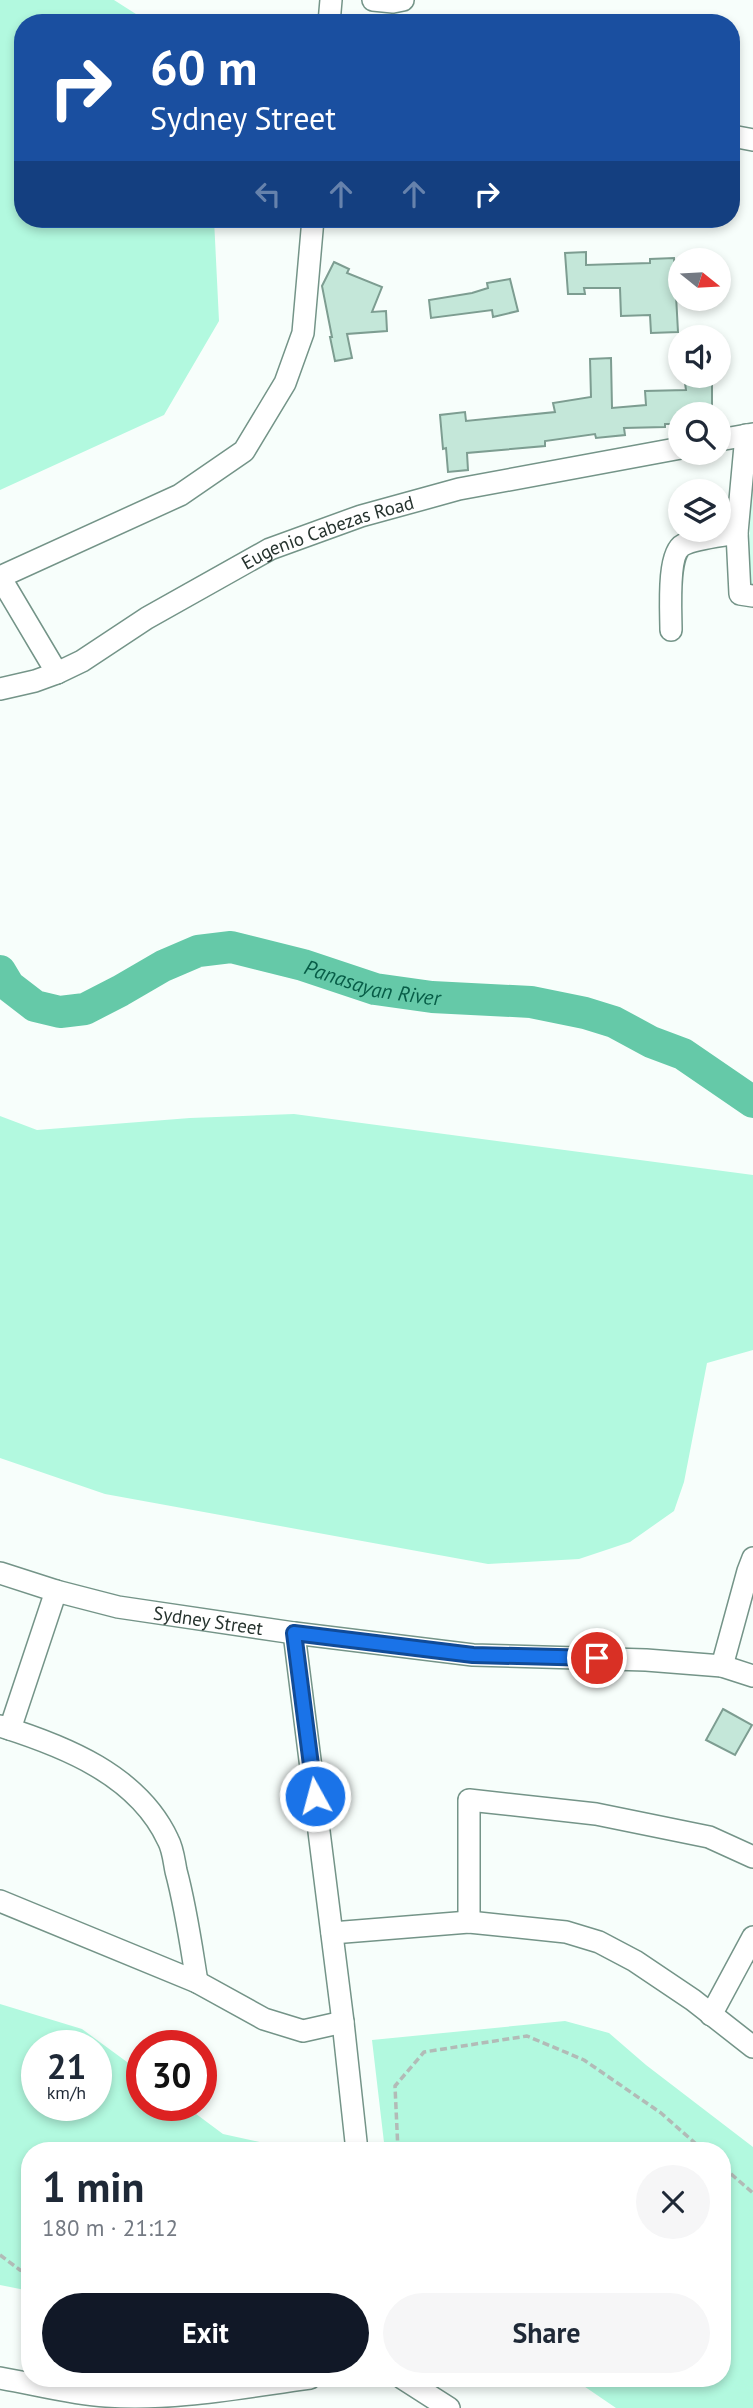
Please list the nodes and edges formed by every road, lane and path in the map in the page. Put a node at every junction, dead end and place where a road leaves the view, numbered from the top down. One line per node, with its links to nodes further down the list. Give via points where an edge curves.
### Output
1 (373, 0): 2 (street)
2 (403, 0)
3 (312, 228): 8 (street, via 303,333 285,383 244,451 180,495)
4 (749, 434): 5 (street); 7 (street)
5 (731, 438)
6 (668, 449): 11 (street, Eugenio Cabezas Road, via 459,489 283,544)
7 (737, 533): 9 (street, via 740,594); 10 (street, via 678,549 672,565)
8 (0, 577): 11 (street)
9 (753, 596)
10 (671, 630)
11 (57, 673): 12 (street, Eugenio Cabezas Road)
12 (0, 689)
13 (753, 1558): 17 (street)
14 (0, 1573): 15 (street, Sydney Street)
15 (55, 1591): 16 (street, Sydney Street, via 118,1607); 19 (street)
16 (294, 1633): 17 (street, Sydney Street, via 473,1655); 23 (street)
17 (722, 1666): 18 (street, Sydney Street)
18 (753, 1676)
19 (5, 1728): 25 (street, via 90,1762 124,1784 154,1816 169,1842 186,1909)
20 (753, 1857): 22 (street, via 709,1837 596,1814 469,1800)
21 (0, 1901): 25 (street)
22 (469, 1922): 23 (street); 26 (street, via 566,1932 599,1942 635,1961)
23 (332, 1933): 27 (street)
24 (753, 1937): 26 (street)
25 (197, 1982): 27 (street, via 264,2019 303,2031)
26 (711, 2015): 28 (street)
27 (343, 2022): 29 (street)
28 (753, 2047)
29 (356, 2142)
30 (398, 2142): 31 (path, via 395,2085 424,2052 527,2036 584,2060 661,2113)
31 (694, 2142)
32 (731, 2174): 33 (path)
33 (753, 2193)
34 (0, 2255): 35 (path)
35 (21, 2270)
36 (0, 2378): 37 (street)
37 (21, 2382)
38 (52, 2387): 41 (street)
39 (249, 2387): 41 (street, via 195,2395)
40 (416, 2387): 43 (street)
41 (105, 2396): 42 (street)
42 (80, 2408)
43 (450, 2408)

